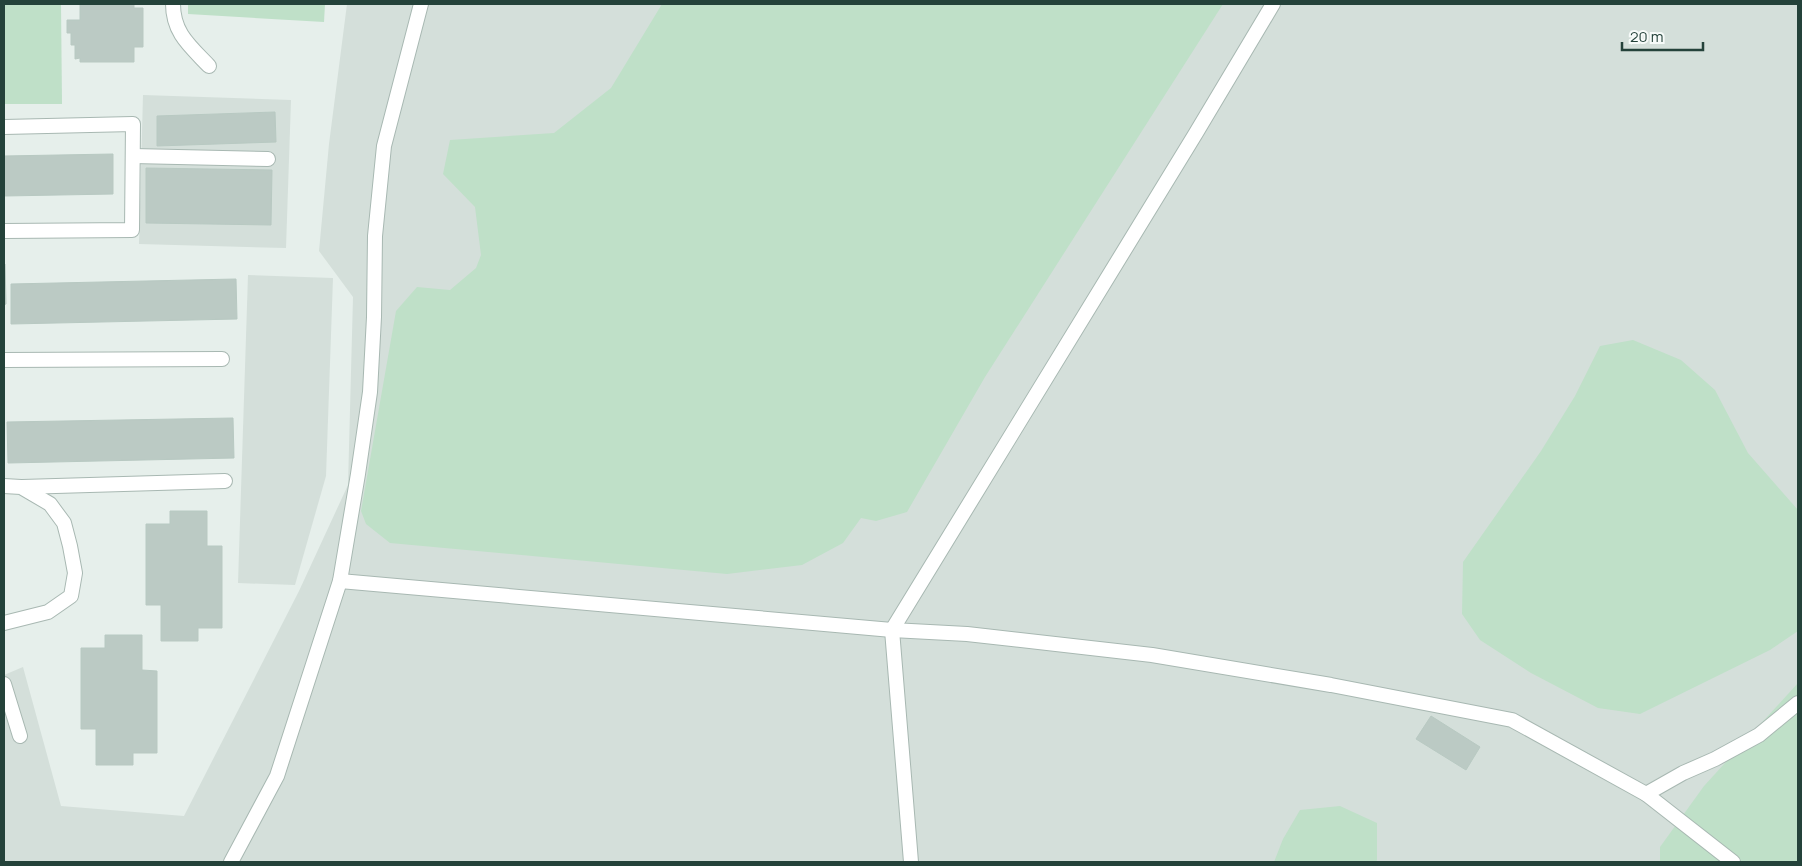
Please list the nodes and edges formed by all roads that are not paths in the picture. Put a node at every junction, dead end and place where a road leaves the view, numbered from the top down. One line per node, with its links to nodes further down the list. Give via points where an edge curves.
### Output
1 (173, 4): 4 (lane, via 173,17 182,39)
2 (421, 4): 14 (lane, via 384,146 376,236 370,392)
3 (1273, 4): 16 (lane)
4 (209, 66)
5 (4, 127): 6 (lane, via 133,124)
6 (133, 156): 7 (lane); 8 (lane, via 132,230)
7 (268, 159)
8 (4, 231)
9 (222, 359): 10 (lane)
10 (4, 360)
11 (224, 481): 13 (lane)
12 (4, 486): 13 (lane)
13 (21, 487): 15 (lane, via 50,504 64,523 74,573 71,596 48,612)
14 (340, 581): 16 (lane); 21 (lane, via 277,776)
15 (4, 623)
16 (892, 630): 20 (lane, via 967,634 1152,655 1512,720); 22 (lane)
17 (4, 684): 19 (lane)
18 (1798, 703): 20 (lane, via 1759,735)
19 (20, 736)
20 (1646, 794): 23 (lane)
21 (231, 862)
22 (910, 862)
23 (1733, 862)

